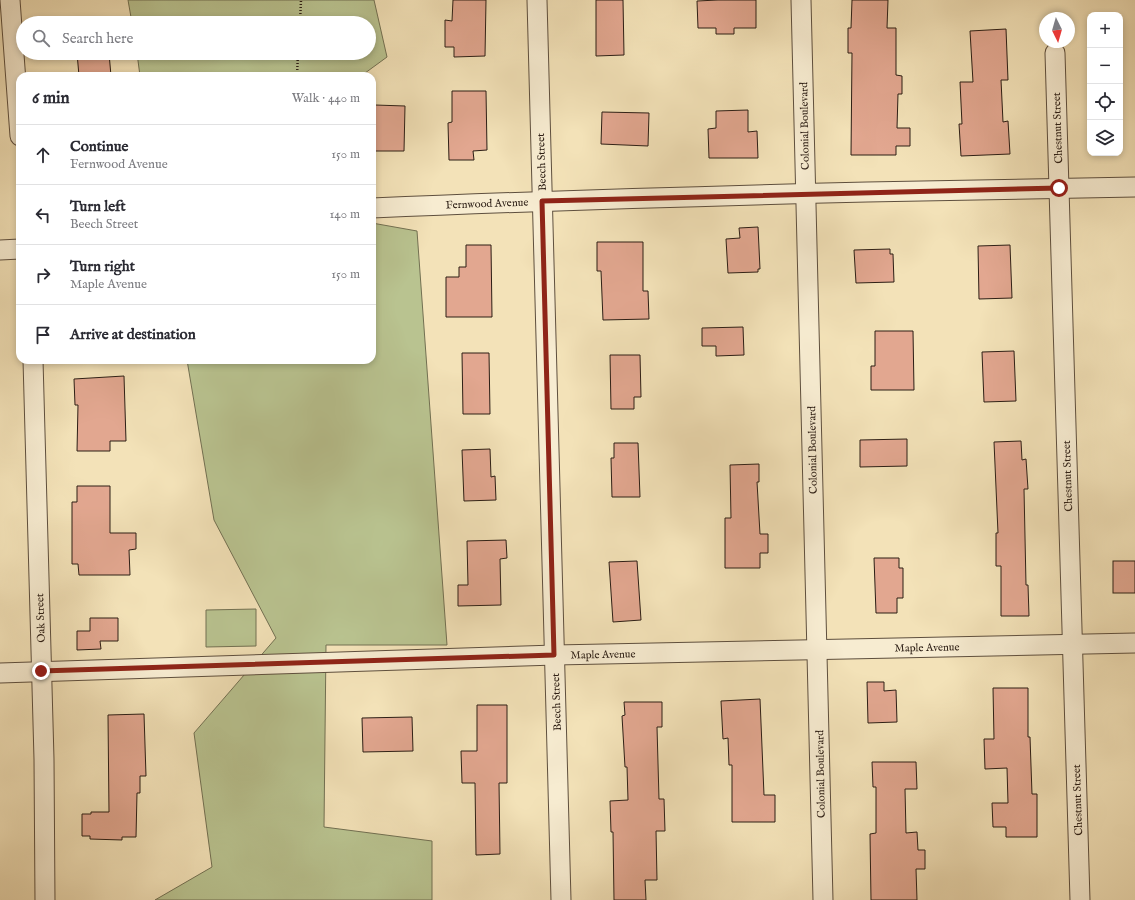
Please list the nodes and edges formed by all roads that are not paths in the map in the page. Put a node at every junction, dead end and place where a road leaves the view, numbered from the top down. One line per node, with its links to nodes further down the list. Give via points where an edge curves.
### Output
1 (10, 0): 5 (street)
2 (537, 0): 9 (street, Beech Street)
3 (801, 0): 8 (street, Colonial Boulevard)
4 (1055, 52): 7 (street, Chestnut Street)
5 (16, 82)
6 (1135, 187): 7 (street, Fernwood Avenue)
7 (1059, 188): 8 (street, Fernwood Avenue); 15 (street, Chestnut Street)
8 (805, 193): 9 (street, Fernwood Avenue); 16 (street, Colonial Boulevard)
9 (542, 201): 10 (street, Fernwood Avenue); 17 (street, Beech Street)
10 (376, 208)
11 (16, 249): 12 (street)
12 (0, 250)
13 (33, 364): 18 (street, Oak Street)
14 (1135, 643): 15 (street, Maple Avenue)
15 (1072, 644): 16 (street, Maple Avenue); 23 (street, Chestnut Street)
16 (817, 650): 17 (street, Maple Avenue); 22 (street, Colonial Boulevard)
17 (554, 655): 18 (street, Maple Avenue); 21 (street, Beech Street)
18 (41, 671): 19 (street, Maple Avenue); 20 (street, Oak Street)
19 (0, 672)
20 (45, 900)
21 (561, 900)
22 (823, 900)
23 (1080, 900)

